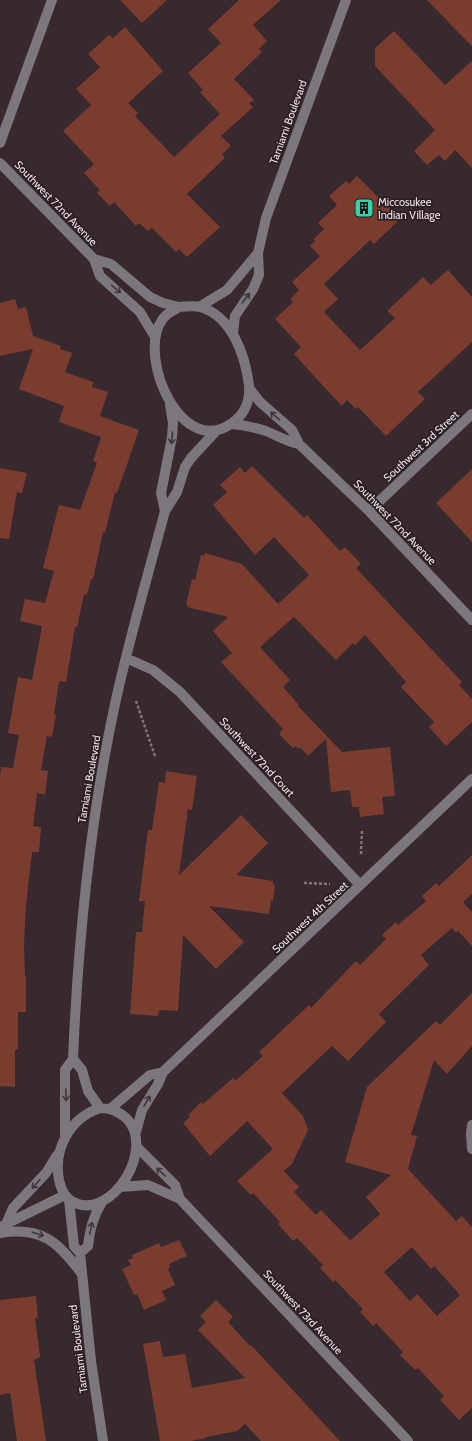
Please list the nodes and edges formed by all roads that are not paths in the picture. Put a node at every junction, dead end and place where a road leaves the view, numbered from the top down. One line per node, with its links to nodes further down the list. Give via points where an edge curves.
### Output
1 (52, 0): 3 (street)
2 (346, 0): 5 (street, Tamiami Boulevard, via 266,218)
3 (0, 143)
4 (0, 163): 6 (street, Southwest 72nd Avenue)
5 (258, 253): 8 (street, Tamiami Boulevard, via 227,290); 9 (street, Tamiami Boulevard, one-way to 5, via 235,316 260,275)
6 (94, 259): 7 (street, Southwest 72nd Avenue, via 111,264 150,297); 10 (street, Southwest 72nd Avenue, one-way to 10, via 100,276 140,312)
7 (179, 307): 8 (street); 10 (street, via 162,319)
8 (199, 307): 9 (street, via 214,313)
9 (233, 334): 11 (street, via 241,353)
10 (155, 337): 12 (street, via 158,371)
11 (249, 388): 14 (street, via 247,407); 16 (street, Southwest 72nd Avenue, one-way to 11, via 292,430 260,402)
12 (169, 400): 15 (street, via 188,423 200,429); 17 (street, Tamiami Boulevard, one-way to 17, via 173,423 161,493)
13 (472, 414): 18 (street, Southwest 3rd Street)
14 (231, 424): 15 (street); 16 (street, Southwest 72nd Avenue, via 250,426 285,442)
15 (217, 430): 17 (street, Tamiami Boulevard, via 191,458 177,492)
16 (299, 444): 18 (street, Southwest 72nd Avenue)
17 (165, 511): 20 (street, Tamiami Boulevard)
18 (369, 511): 19 (street, Southwest 72nd Avenue)
19 (472, 620)
20 (126, 658): 22 (street, Southwest 72nd Court, via 153,670 180,692); 23 (street, Tamiami Boulevard, via 106,747 92,830)
21 (472, 779): 22 (street, Southwest 4th Street)
22 (360, 885): 24 (street, Southwest 4th Street)
23 (73, 1059): 25 (street, via 82,1070 88,1091); 28 (street, Tamiami Boulevard, one-way to 28, via 65,1070)
24 (163, 1072): 25 (street, Southwest 4th Street, via 150,1075); 27 (street, Southwest 4th Street, one-way to 24, via 142,1110)
25 (105, 1108): 27 (street, via 128,1120); 28 (street, via 82,1118)
26 (472, 1125): 29 (street)
27 (136, 1132): 30 (street)
28 (65, 1136): 31 (street)
29 (471, 1146)
30 (137, 1147): 32 (street); 34 (street, Southwest 73rd Avenue, one-way to 30, via 176,1185)
31 (59, 1152): 33 (street, via 57,1171); 36 (street, one-way to 36, via 46,1173 13,1208)
32 (120, 1187): 34 (street, Southwest 73rd Avenue, via 148,1185); 35 (street)
33 (67, 1198): 35 (street, via 82,1205); 36 (street); 38 (street, Tamiami Boulevard, via 74,1246)
34 (180, 1199): 41 (street, Southwest 73rd Avenue)
35 (102, 1202): 38 (street, one-way to 35, via 88,1246 89,1229)
36 (4, 1225)
37 (0, 1233): 39 (street, one-way to 39, via 27,1231 46,1237 60,1246)
38 (80, 1253): 39 (street, Tamiami Boulevard)
39 (82, 1274): 40 (street, Tamiami Boulevard, via 90,1354)
40 (103, 1441)
41 (408, 1441)

